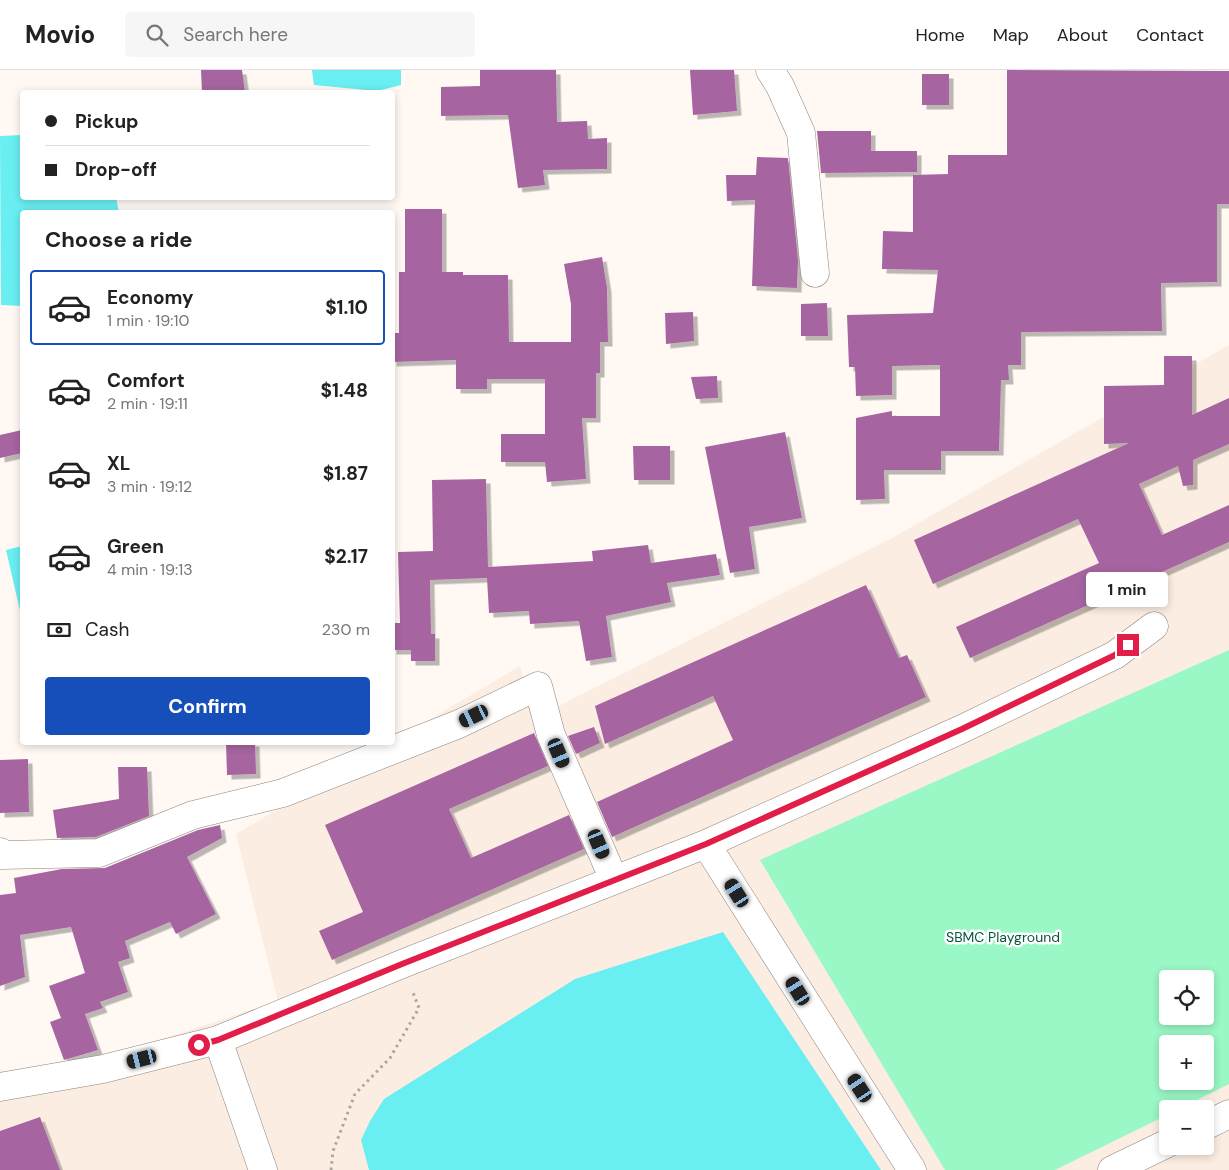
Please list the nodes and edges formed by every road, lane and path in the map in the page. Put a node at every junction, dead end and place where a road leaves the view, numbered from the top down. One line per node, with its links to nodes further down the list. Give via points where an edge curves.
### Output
1 (770, 70): 2 (street, via 801,133)
2 (815, 273)
3 (1154, 626): 4 (street, via 1115,655 962,729)
4 (706, 844): 6 (street); 15 (street)
5 (0, 852): 6 (street, via 2,855 99,853 193,816 283,793 458,724 538,686 552,735)
6 (614, 880): 7 (street)
7 (402, 964): 8 (street); 14 (path, via 419,1008 390,1058 355,1094 333,1151)
8 (218, 1040): 9 (street, via 103,1068); 13 (street)
9 (0, 1087)
10 (1229, 1114): 11 (street)
11 (1214, 1122)
12 (1159, 1148): 16 (street)
13 (262, 1170)
14 (331, 1170)
15 (912, 1170)
16 (1112, 1170)

